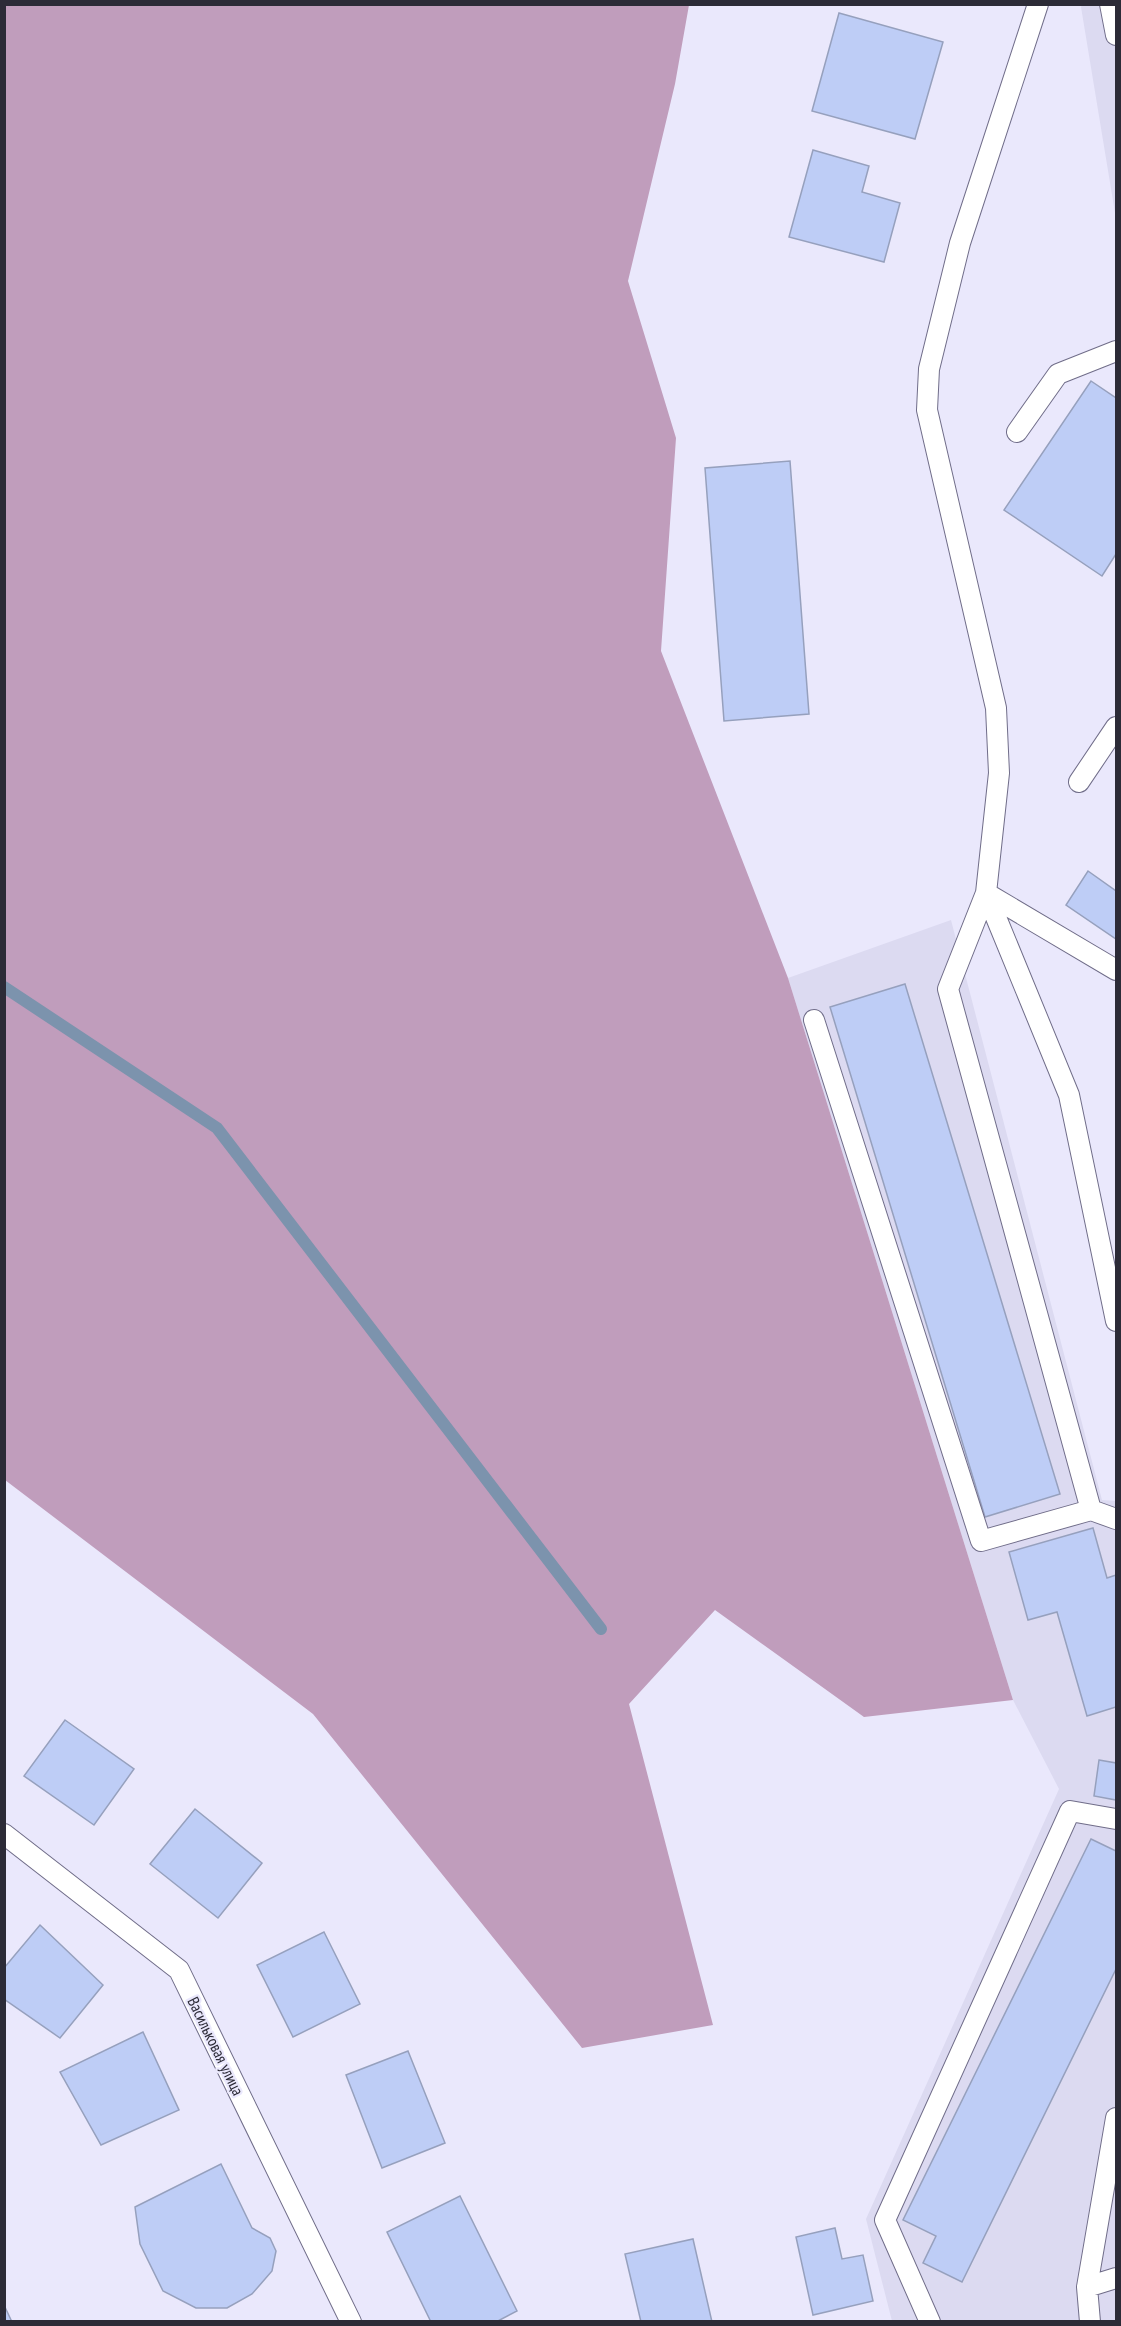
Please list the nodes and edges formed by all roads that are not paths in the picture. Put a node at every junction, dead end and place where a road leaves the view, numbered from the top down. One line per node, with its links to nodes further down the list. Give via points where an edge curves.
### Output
1 (1038, 4): 8 (lane, via 960,243 929,369 927,410 996,708 999,773)
2 (1110, 4): 3 (lane)
3 (1116, 35)
4 (1116, 351): 5 (lane, via 1058,374)
5 (1017, 432)
6 (1116, 727): 7 (lane)
7 (1079, 782)
8 (987, 893): 9 (lane); 11 (lane, via 1069,1095); 12 (lane, via 948,989)
9 (1116, 970)
10 (814, 1020): 12 (lane, via 981,1541)
11 (1116, 1321)
12 (1091, 1510): 13 (lane)
13 (1116, 1519)
14 (1116, 1819): 20 (lane, via 1070,1811 885,2220)
15 (4, 1833): 19 (lane, Васильковая улица, via 179,1970)
16 (1116, 2118): 18 (lane)
17 (1116, 2278): 18 (lane)
18 (1087, 2287): 21 (lane)
19 (351, 2322)
20 (930, 2322)
21 (1090, 2322)

